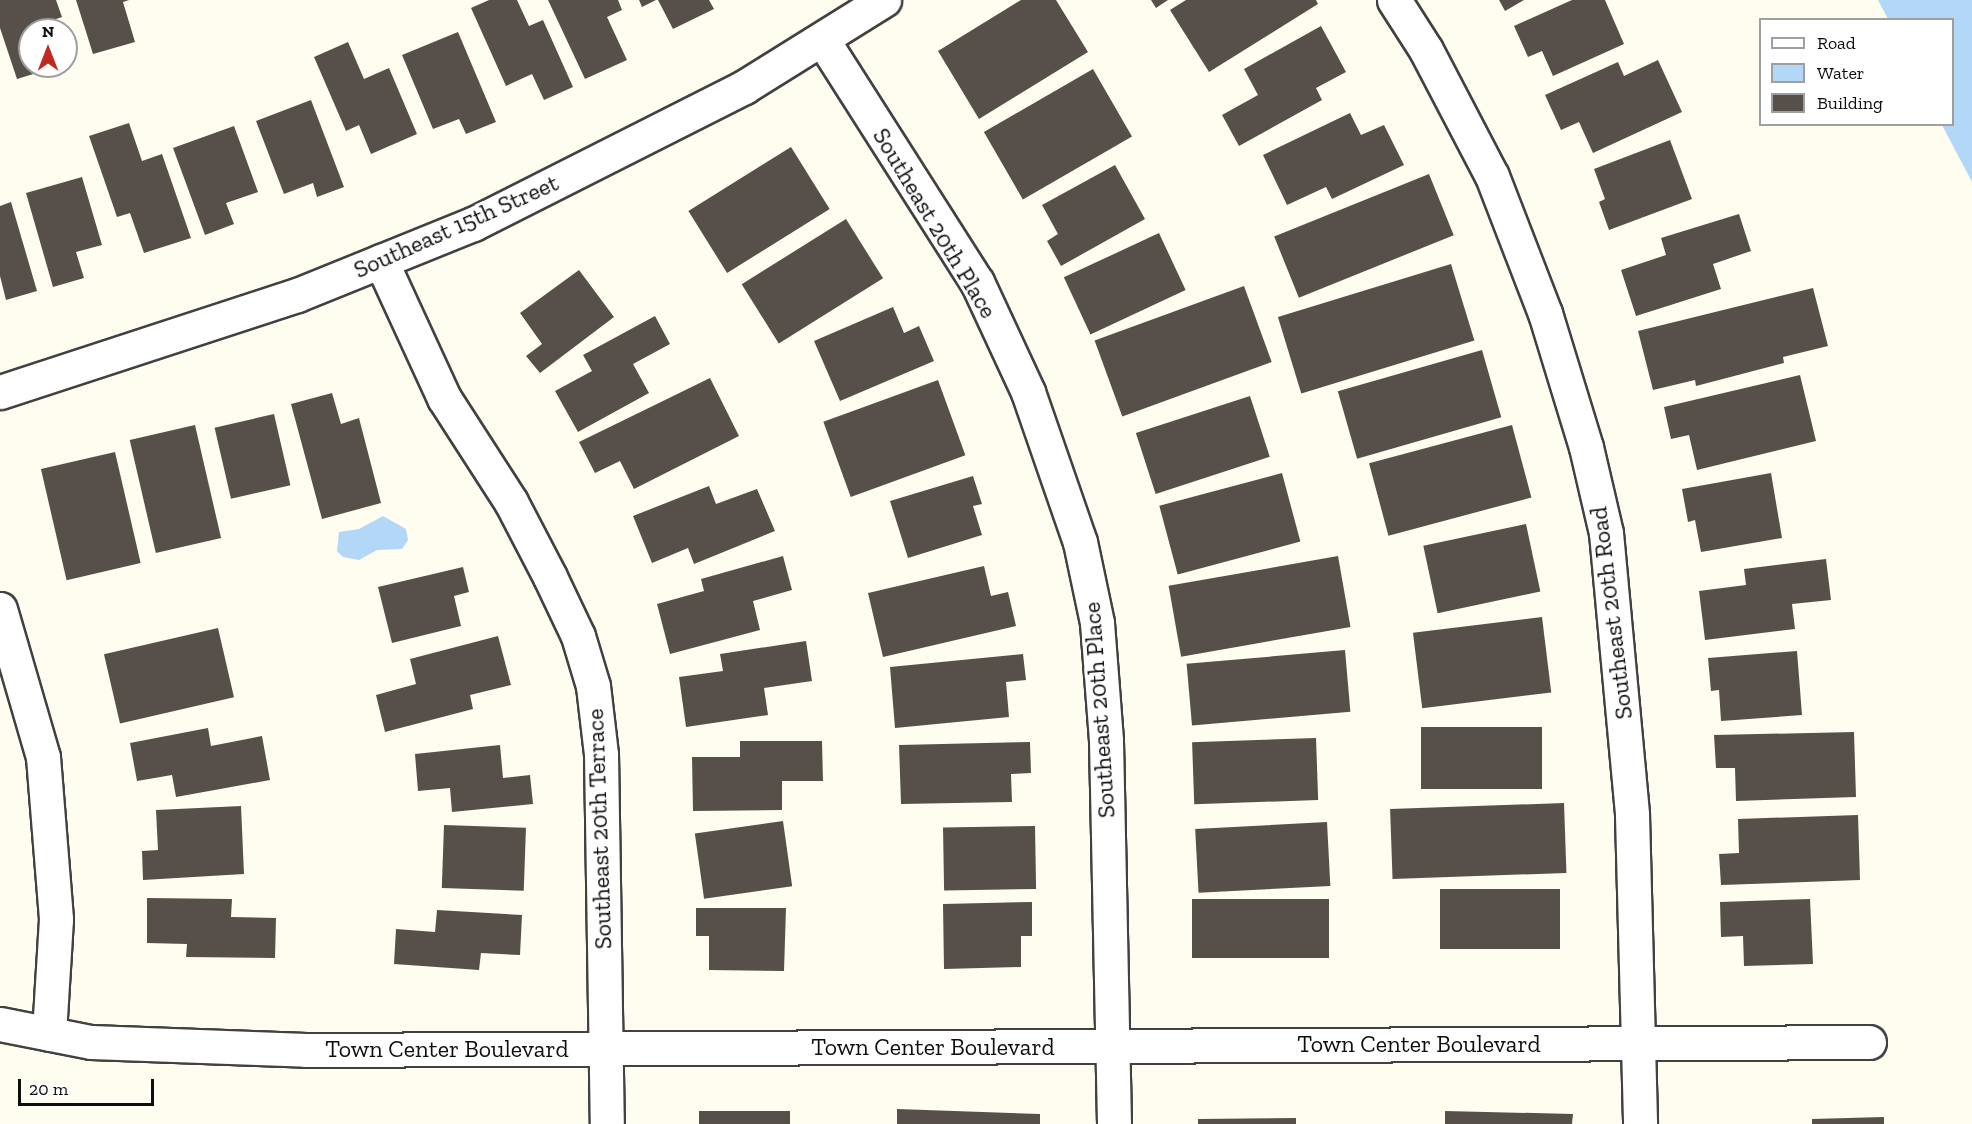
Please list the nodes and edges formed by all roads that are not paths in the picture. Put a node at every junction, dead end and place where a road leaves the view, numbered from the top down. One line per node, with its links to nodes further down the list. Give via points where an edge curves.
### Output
1 (884, 0): 3 (street, Southeast 15th Street)
2 (1394, 0): 11 (street, Southeast 20th Road, via 1426,50 1492,176 1545,313 1586,447 1606,533 1632,815)
3 (822, 39): 4 (street, Southeast 15th Street, via 744,87 483,219); 12 (street, Southeast 20th Place, via 977,282 1028,392 1080,542 1097,623 1106,741)
4 (381, 261): 5 (street, Southeast 15th Street, via 297,295); 13 (street, Southeast 20th Terrace, via 444,398 511,502 550,577 578,636 593,686 600,754)
5 (0, 392)
6 (0, 609): 7 (street)
7 (8, 663): 9 (street, via 42,757 56,919)
8 (0, 1024): 9 (street, Town Center Boulevard)
9 (49, 1034): 13 (street, Town Center Boulevard, via 90,1042 306,1050)
10 (1869, 1042): 11 (street, Town Center Boulevard)
11 (1637, 1043): 12 (street, Town Center Boulevard); 16 (street, Southeast 20th Road)
12 (1113, 1046): 13 (street, Town Center Boulevard); 15 (street, Southeast 20th Place)
13 (606, 1048): 14 (street, Southeast 20th Terrace)
14 (607, 1124)
15 (1114, 1124)
16 (1640, 1124)

